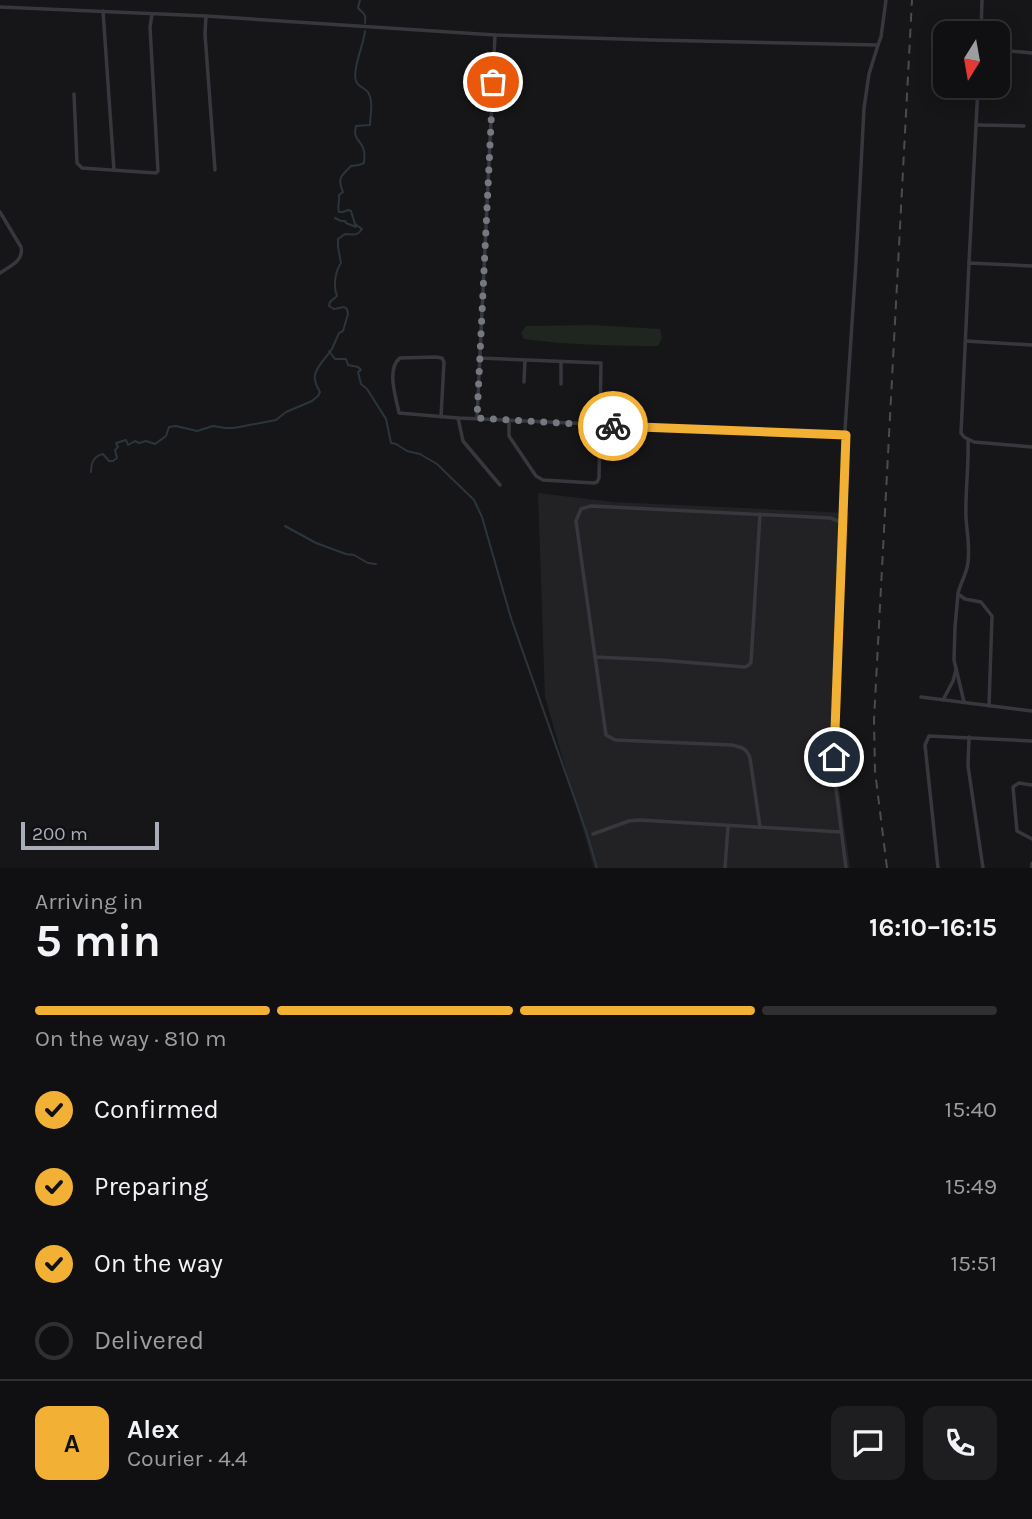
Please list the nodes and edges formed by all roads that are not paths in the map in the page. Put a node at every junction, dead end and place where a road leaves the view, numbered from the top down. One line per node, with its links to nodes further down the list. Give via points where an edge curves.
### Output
1 (886, 0): 9 (street)
2 (982, 0): 7 (street)
3 (0, 6): 4 (street)
4 (103, 11): 5 (street); 16 (street)
5 (152, 14): 6 (street); 16 (street, via 159,168 156,173)
6 (206, 16): 8 (street); 17 (street)
7 (981, 21)
8 (495, 35): 9 (street); 24 (street)
9 (878, 45): 34 (street, via 864,108)
10 (1010, 51): 11 (street)
11 (1032, 53)
12 (74, 94): 16 (street, via 77,163 82,168)
13 (978, 98): 14 (street)
14 (977, 125): 15 (street); 19 (street)
15 (1024, 126)
16 (114, 170)
17 (215, 170)
18 (0, 212): 21 (street, via 22,253)
19 (969, 263): 20 (street); 22 (street)
20 (1032, 266)
21 (0, 273)
22 (966, 341): 23 (street); 35 (street, via 961,433)
23 (1032, 345)
24 (480, 358): 25 (street); 31 (street)
25 (525, 360): 26 (street); 27 (street)
26 (561, 362): 28 (street); 33 (street, via 601,363)
27 (524, 382)
28 (561, 384)
29 (442, 417): 29 (street, via 399,413 396,361 442,358); 30 (street)
30 (458, 418): 31 (street); 37 (street, via 463,441)
31 (477, 418): 32 (street)
32 (509, 420): 33 (street); 33 (street, via 509,436 536,476 594,483 599,478)
33 (600, 425): 34 (street)
34 (846, 435): 39 (street)
35 (968, 440): 36 (street); 40 (street, via 968,565)
36 (1032, 447)
37 (500, 485)
38 (760, 514): 39 (street); 41 (street, via 749,665); 41 (street, via 581,509 576,521)
39 (841, 522): 53 (street, via 834,757)
40 (958, 594): 42 (street); 46 (street, via 981,602 992,616)
41 (595, 657): 52 (street, via 606,735 615,740 743,748 750,758)
42 (956, 670): 44 (street); 45 (street)
43 (921, 697): 44 (street)
44 (943, 700): 45 (street)
45 (964, 702): 46 (street)
46 (989, 705): 47 (street)
47 (1032, 711)
48 (969, 737): 49 (street); 59 (street, via 929,736 925,744); 60 (street, via 968,766)
49 (1032, 741)
50 (1032, 785): 55 (street, via 1013,787 1017,831)
51 (728, 826): 52 (street); 54 (street, via 640,820); 57 (street)
52 (761, 827): 53 (street)
53 (841, 832): 58 (street)
54 (593, 834)
55 (1032, 839)
56 (1032, 863): 61 (street)
57 (725, 868)
58 (846, 868)
59 (938, 868)
60 (983, 868)
61 (1032, 868)

